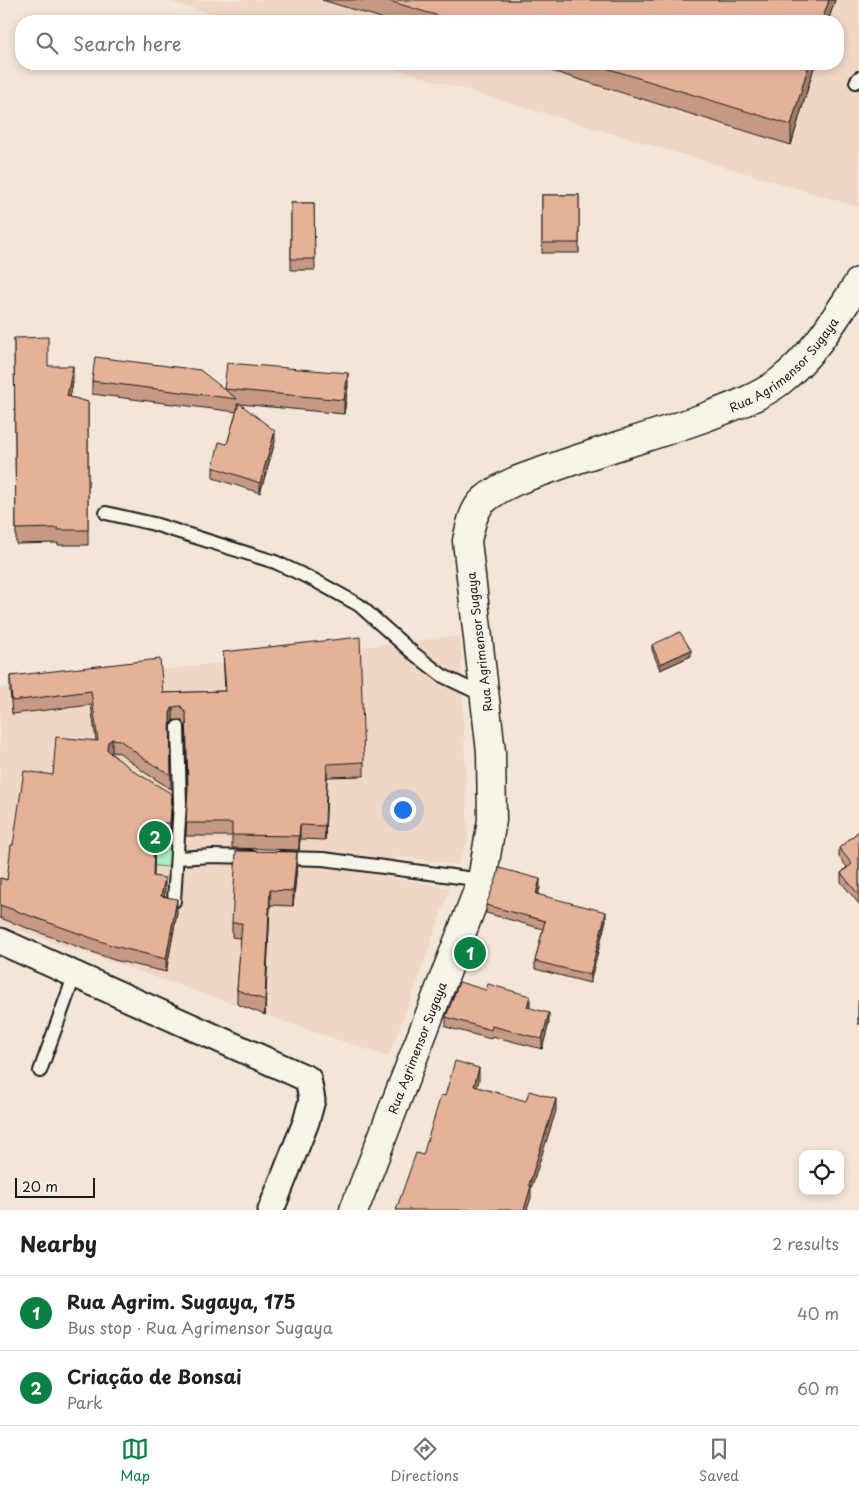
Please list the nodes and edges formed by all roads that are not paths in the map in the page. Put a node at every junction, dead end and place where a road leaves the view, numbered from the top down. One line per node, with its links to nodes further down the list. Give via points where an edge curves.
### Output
1 (859, 282): 3 (main road, Rua Agrimensor Sugaya, via 806,356 778,383 736,406 511,482 482,501 472,521 467,542)
2 (106, 513): 3 (lane, via 154,524 275,562 314,580 359,606 443,676)
3 (485, 696): 8 (main road, Rua Agrimensor Sugaya, via 492,752 492,820)
4 (178, 727): 6 (lane)
5 (164, 793): 6 (lane)
6 (180, 803): 7 (lane)
7 (177, 858): 8 (lane, via 323,859); 9 (lane)
8 (482, 880): 14 (main road, Rua Agrimensor Sugaya)
9 (174, 901)
10 (2, 946): 11 (street)
11 (75, 974): 12 (lane); 13 (street, via 308,1079 312,1100 306,1122)
12 (40, 1071)
13 (272, 1210)
14 (354, 1210)

